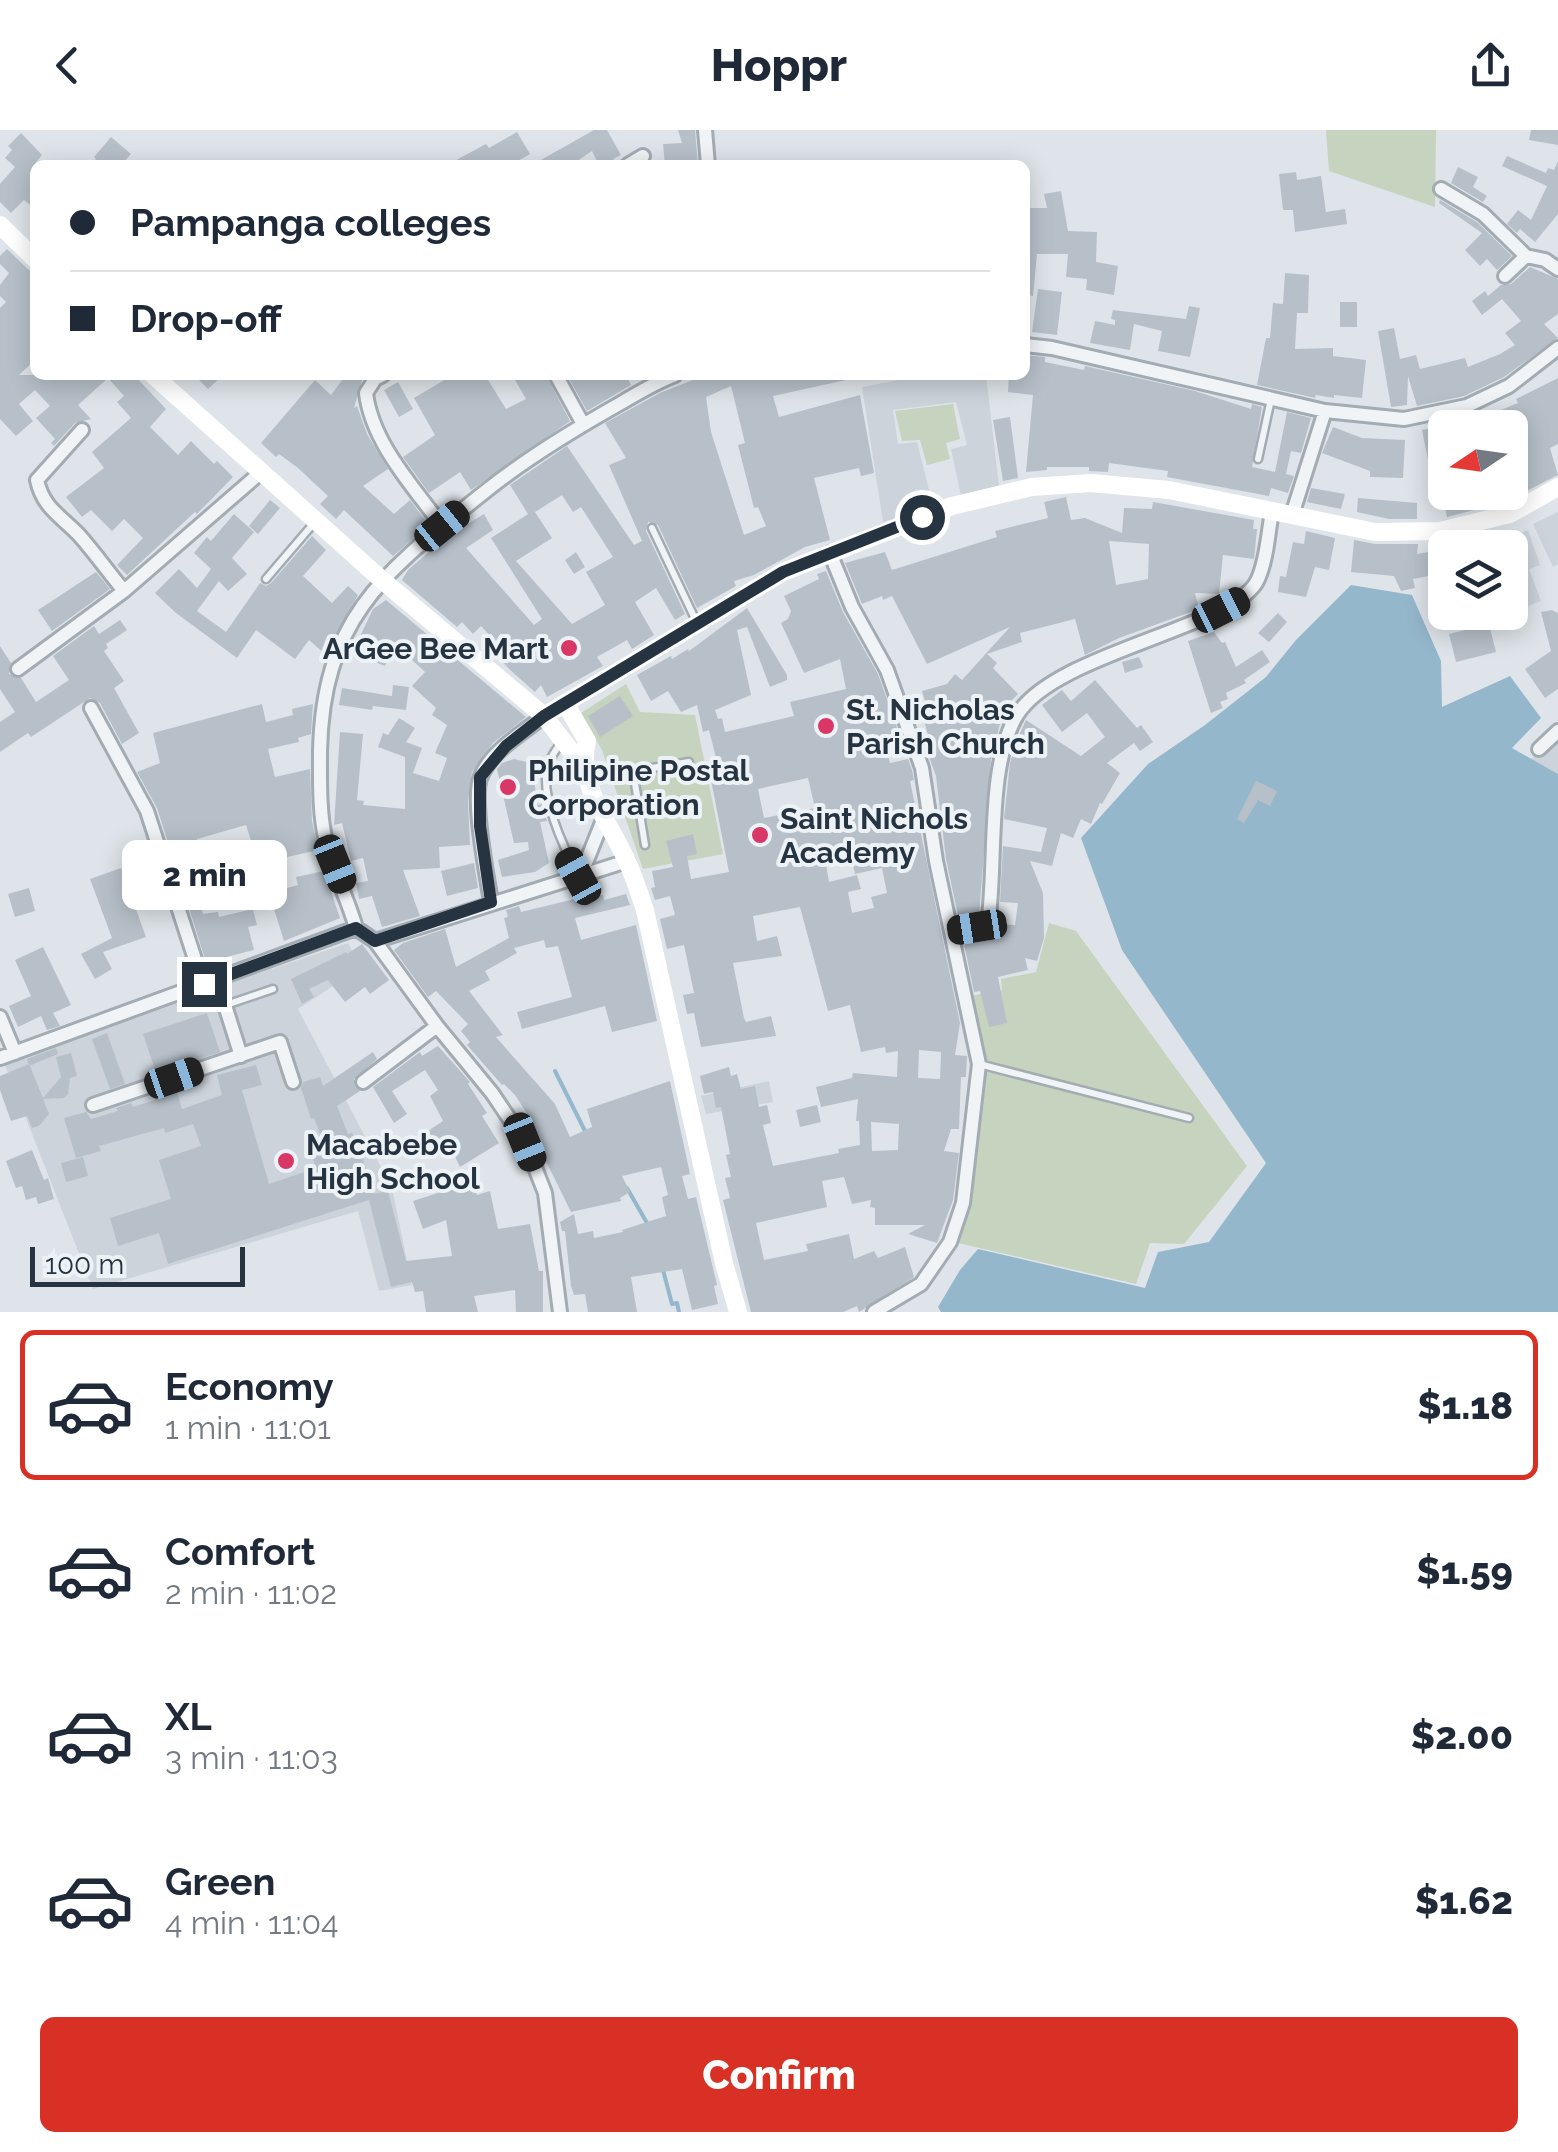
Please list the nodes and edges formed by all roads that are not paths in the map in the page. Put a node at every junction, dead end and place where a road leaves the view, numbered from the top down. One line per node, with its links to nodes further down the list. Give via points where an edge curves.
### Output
1 (705, 130): 4 (street)
2 (643, 156): 3 (street)
3 (636, 160)
4 (708, 160)
5 (1441, 189): 8 (street, via 1484,214)
6 (0, 225): 7 (main road)
7 (30, 254)
8 (1526, 256): 9 (street); 10 (street)
9 (1558, 270)
10 (1505, 276)
11 (1030, 346): 19 (street)
12 (1558, 348): 20 (street, via 1509,386 1467,406 1404,420)
13 (164, 380): 24 (main road)
14 (364, 380): 18 (street)
15 (378, 380): 18 (street)
16 (559, 380): 21 (street)
17 (666, 380): 21 (street)
18 (371, 386): 29 (street, via 366,393 376,432)
19 (1271, 398): 20 (street); 23 (lane)
20 (1325, 411): 27 (street)
21 (583, 424): 29 (street)
22 (82, 430): 34 (street, via 38,480 40,496)
23 (1258, 459)
24 (260, 473): 28 (main road); 34 (street)
25 (1558, 487): 27 (main road, via 1510,514 1440,532 1374,532)
26 (1272, 512): 27 (main road); 31 (main road, via 1170,490 1091,483 1032,487 952,506); 53 (street, via 1258,580 1241,600 1039,691 1018,714 1004,745 988,924)
27 (1292, 515)
28 (316, 521): 32 (lane); 33 (main road)
29 (442, 526): 33 (street)
30 (652, 528): 35 (lane)
31 (830, 553): 35 (main road, via 783,572); 53 (street, via 887,670 922,768)
32 (266, 579)
33 (382, 580): 39 (main road); 52 (street, via 353,617 322,704 326,844)
34 (124, 591): 36 (street)
35 (697, 624): 37 (main road)
36 (18, 670)
37 (565, 704): 39 (main road); 43 (main road, via 586,742)
38 (91, 708): 55 (street, via 147,810)
39 (544, 716): 41 (main road); 51 (street, via 480,777)
40 (1558, 731): 42 (street)
41 (563, 740): 43 (main road); 50 (lane, via 549,762 546,786)
42 (1538, 749)
43 (583, 758): 46 (main road)
44 (689, 762): 45 (lane)
45 (634, 771): 46 (lane); 48 (lane)
46 (588, 780): 47 (main road)
47 (603, 820): 49 (main road); 50 (street)
48 (645, 844)
49 (628, 861): 50 (street); 69 (main road)
50 (580, 876): 51 (street)
51 (491, 902): 54 (street)
52 (356, 928): 54 (street); 55 (street)
53 (952, 931): 63 (street)
54 (375, 941): 59 (street)
55 (210, 982): 57 (street); 60 (street)
56 (272, 989): 57 (lane)
57 (225, 1005): 61 (street)
58 (0, 1017): 60 (street)
59 (437, 1026): 65 (street); 68 (street, via 525,1142 545,1193)
60 (15, 1052): 62 (street)
61 (241, 1056): 64 (street, via 280,1042); 66 (street)
62 (0, 1058)
63 (978, 1064): 67 (lane); 70 (street, via 963,1203 950,1242 921,1284)
64 (293, 1082)
65 (363, 1082)
66 (93, 1105)
67 (1189, 1118)
68 (560, 1312)
69 (738, 1312)
70 (874, 1312)

